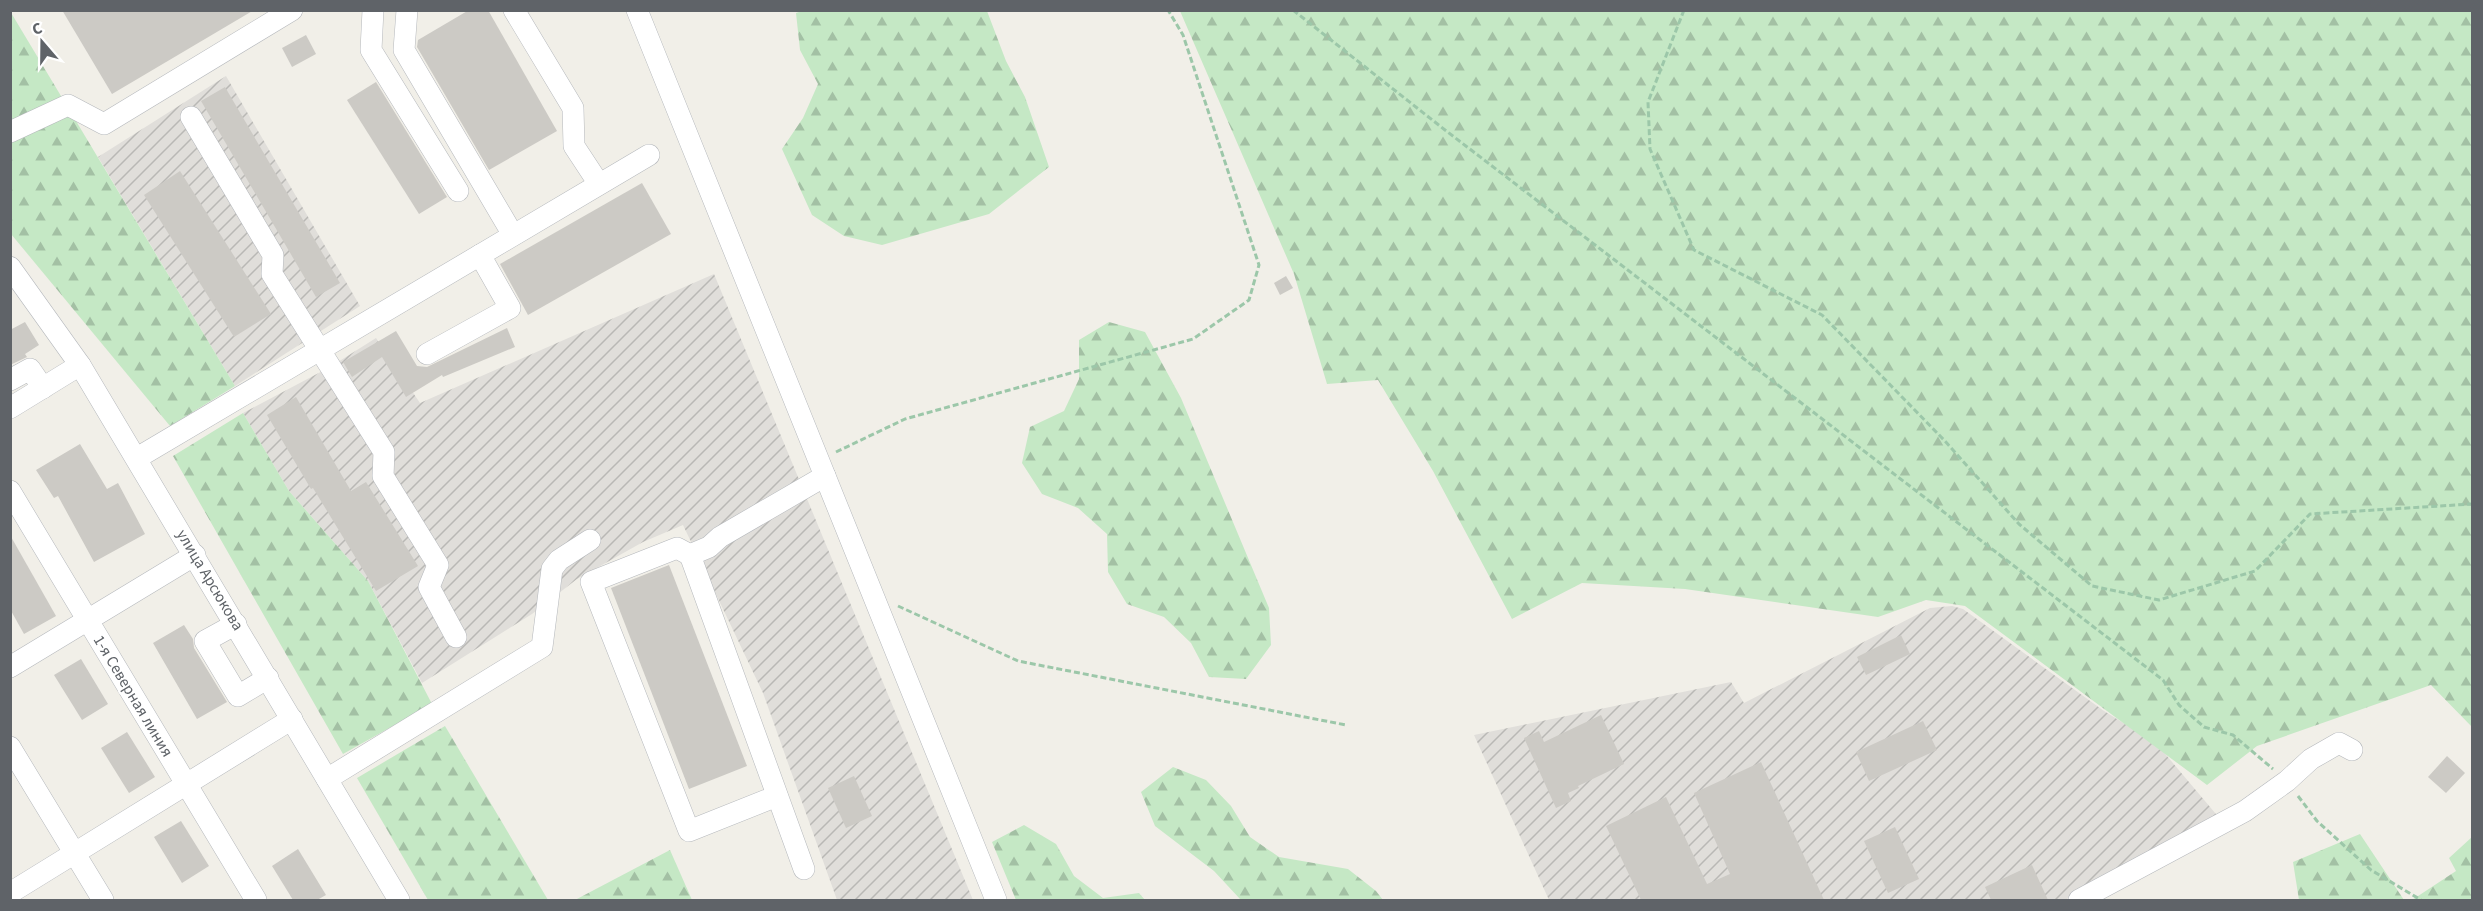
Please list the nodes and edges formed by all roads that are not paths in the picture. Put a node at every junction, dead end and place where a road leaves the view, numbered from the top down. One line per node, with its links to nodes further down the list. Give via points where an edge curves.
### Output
1 (292, 10): 7 (street, via 104,124 68,105)
2 (373, 10): 10 (street, via 371,50)
3 (407, 10): 11 (street, via 404,50)
4 (514, 10): 9 (street, via 573,108 574,146)
5 (637, 10): 21 (street)
6 (191, 117): 14 (street, via 273,255 272,274)
7 (10, 132)
8 (649, 154): 9 (street)
9 (599, 184): 11 (street)
10 (458, 191)
11 (513, 235): 12 (street)
12 (480, 255): 14 (street); 15 (street, via 510,308)
13 (10, 267): 16 (street, улица Арсюкова)
14 (319, 350): 20 (street); 28 (street, via 384,452 383,476 438,565 429,587)
15 (427, 354)
16 (80, 365): 18 (street); 20 (street, улица Арсюкова)
17 (10, 380): 18 (street, via 30,369)
18 (43, 388): 19 (street)
19 (10, 408)
20 (137, 458): 24 (street, улица Арсюкова)
21 (821, 468): 25 (street, via 709,547); 43 (street)
22 (14, 505): 26 (street, 1-я Северная линия)
23 (590, 540): 34 (street, via 552,569 542,647)
24 (195, 555): 26 (street); 27 (street, улица Арсюкова)
25 (690, 555): 36 (street); 36 (street, via 677,548 591,582 689,831)
26 (88, 620): 29 (street); 35 (street, 1-я Северная линия)
27 (236, 624): 30 (street, улица Арсюкова); 30 (street, via 205,641 216,660 238,696)
28 (456, 637)
29 (13, 660)
30 (268, 678): 31 (street, улица Арсюкова)
31 (292, 719): 34 (street, улица Арсюкова); 35 (street)
32 (10, 747): 37 (street)
33 (2352, 750): 44 (street, via 2339,743 2311,759 2245,811)
34 (327, 778): 42 (street, улица Арсюкова)
35 (187, 785): 37 (street); 41 (street, 1-я Северная линия)
36 (777, 796): 38 (street)
37 (75, 853): 39 (street); 40 (street)
38 (804, 869)
39 (10, 893)
40 (103, 900)
41 (256, 900)
42 (399, 900)
43 (996, 900)
44 (2079, 900)

